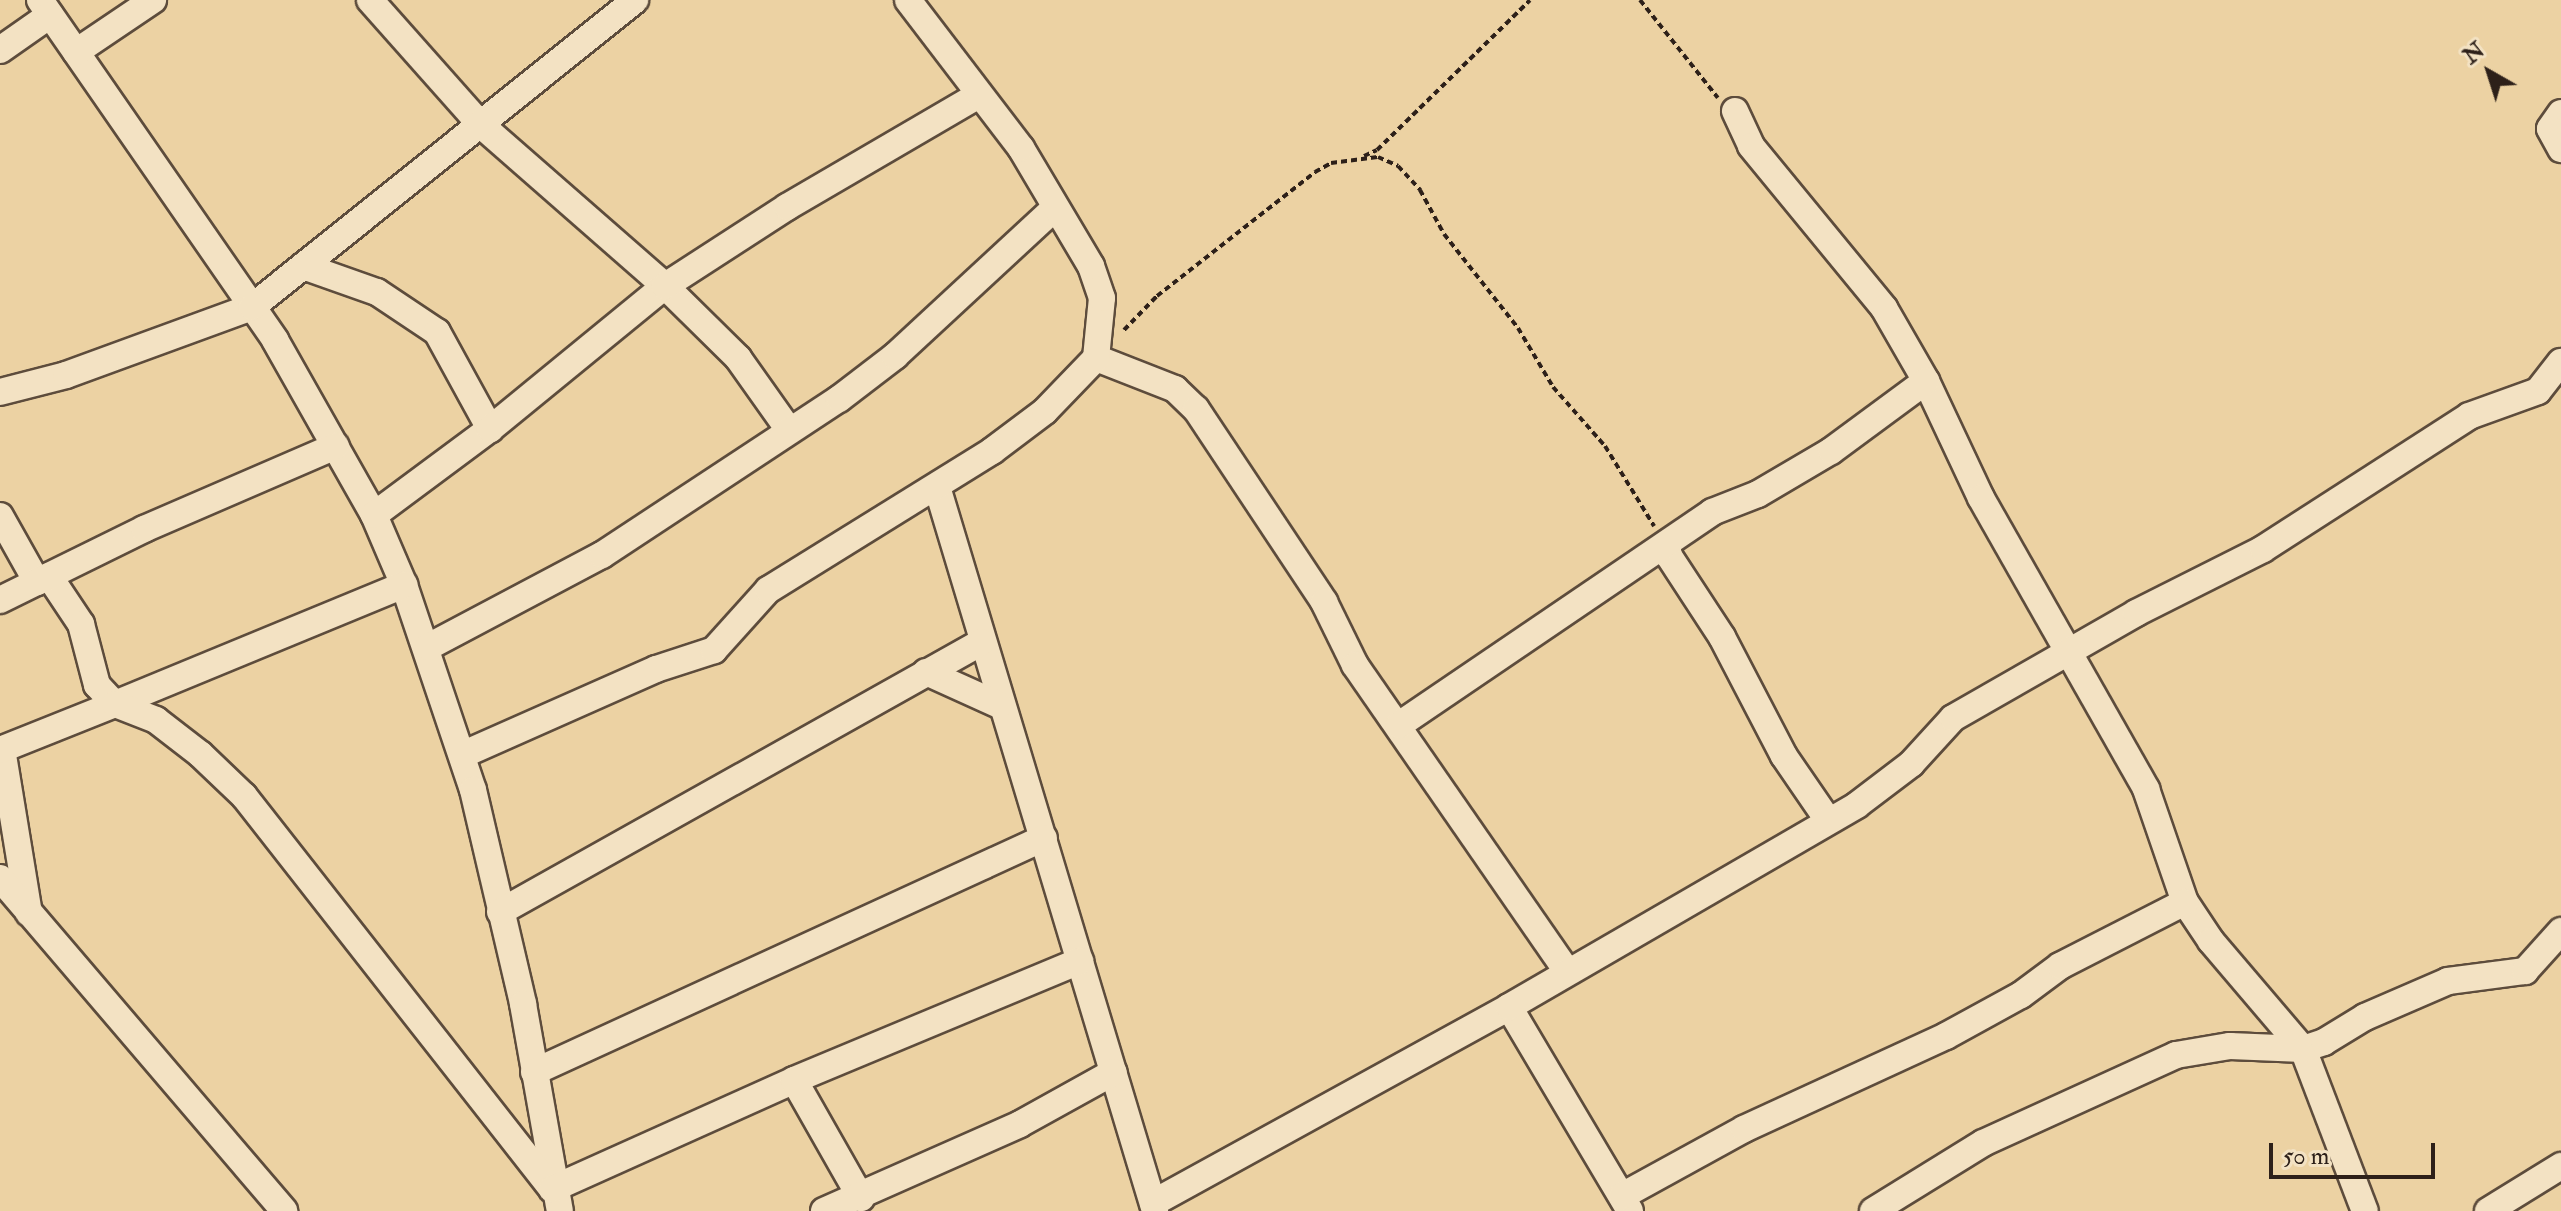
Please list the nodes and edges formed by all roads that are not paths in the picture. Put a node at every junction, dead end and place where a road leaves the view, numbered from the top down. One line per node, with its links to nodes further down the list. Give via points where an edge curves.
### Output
1 (153, 0): 7 (street)
2 (370, 0): 11 (street)
3 (635, 0): 11 (street)
4 (908, 0): 8 (street)
5 (45, 8): 6 (street); 7 (street)
6 (0, 50)
7 (76, 52): 16 (street)
8 (979, 95): 13 (street, via 1021,148); 15 (street, via 787,207)
9 (1735, 111): 19 (street, via 1751,146 1884,308)
10 (2561, 113): 12 (street, via 2550,129)
11 (480, 124): 14 (street); 15 (street)
12 (2561, 149)
13 (1055, 208): 17 (street, via 1091,266); 22 (street, via 895,356)
14 (303, 266): 16 (street); 21 (street, via 377,292 427,322 459,367)
15 (665, 286): 21 (street); 22 (street, via 738,358)
16 (252, 307): 20 (street, via 66,375); 23 (street)
17 (1105, 341): 24 (street, via 1045,411); 37 (street, via 1141,373 1175,389 1196,409 1324,602 1355,665)
18 (2561, 362): 33 (street, via 2538,391 2469,416 2263,549)
19 (1926, 381): 27 (street, via 1831,451 1758,494 1712,512); 33 (street, via 1981,498 2032,580)
20 (0, 392)
21 (490, 429): 25 (street)
22 (789, 430): 32 (street, via 719,482 602,555)
23 (336, 446): 25 (street); 28 (street)
24 (938, 490): 31 (street); 39 (street, via 768,590 714,650 656,669)
25 (374, 515): 29 (street)
26 (0, 516): 28 (street)
27 (1667, 544): 37 (street); 40 (street, via 1669,556 1722,637 1784,756)
28 (43, 579): 30 (street); 35 (street, via 81,624 97,685)
29 (404, 585): 32 (street); 35 (street)
30 (0, 600)
31 (982, 642): 34 (street); 36 (street)
32 (428, 647): 39 (street)
33 (2066, 652): 40 (street, via 1953,718 1911,764); 43 (street, via 2146,789)
34 (926, 672): 36 (street); 44 (street)
35 (115, 704): 38 (street); 56 (street, via 156,720 244,796)
36 (999, 705): 41 (street)
37 (1399, 725): 48 (street)
38 (1, 750): 45 (street)
39 (462, 755): 44 (street)
40 (1828, 820): 48 (street)
41 (1044, 838): 47 (street); 51 (street)
42 (0, 878): 45 (street)
43 (2185, 902): 50 (street); 57 (street, via 2060,966 2021,995 1946,1036 1744,1129)
44 (500, 912): 51 (street)
45 (29, 913): 59 (street)
46 (2561, 931): 50 (street, via 2525,971 2448,981)
47 (1080, 961): 52 (street); 53 (street)
48 (1567, 971): 49 (street)
49 (1509, 1007): 57 (street); 58 (street)
50 (2303, 1049): 61 (street, via 2230,1046 2176,1055 1983,1143); 62 (street)
51 (534, 1072): 56 (street)
52 (1114, 1072): 55 (street, via 1020,1124); 58 (street)
53 (794, 1080): 55 (street); 56 (street)
54 (2561, 1166): 63 (street)
55 (861, 1198): 60 (street)
56 (556, 1200)
57 (1626, 1204)
58 (1154, 1207)
59 (284, 1211)
60 (824, 1211)
61 (1873, 1211)
62 (2365, 1211)
63 (2488, 1211)

